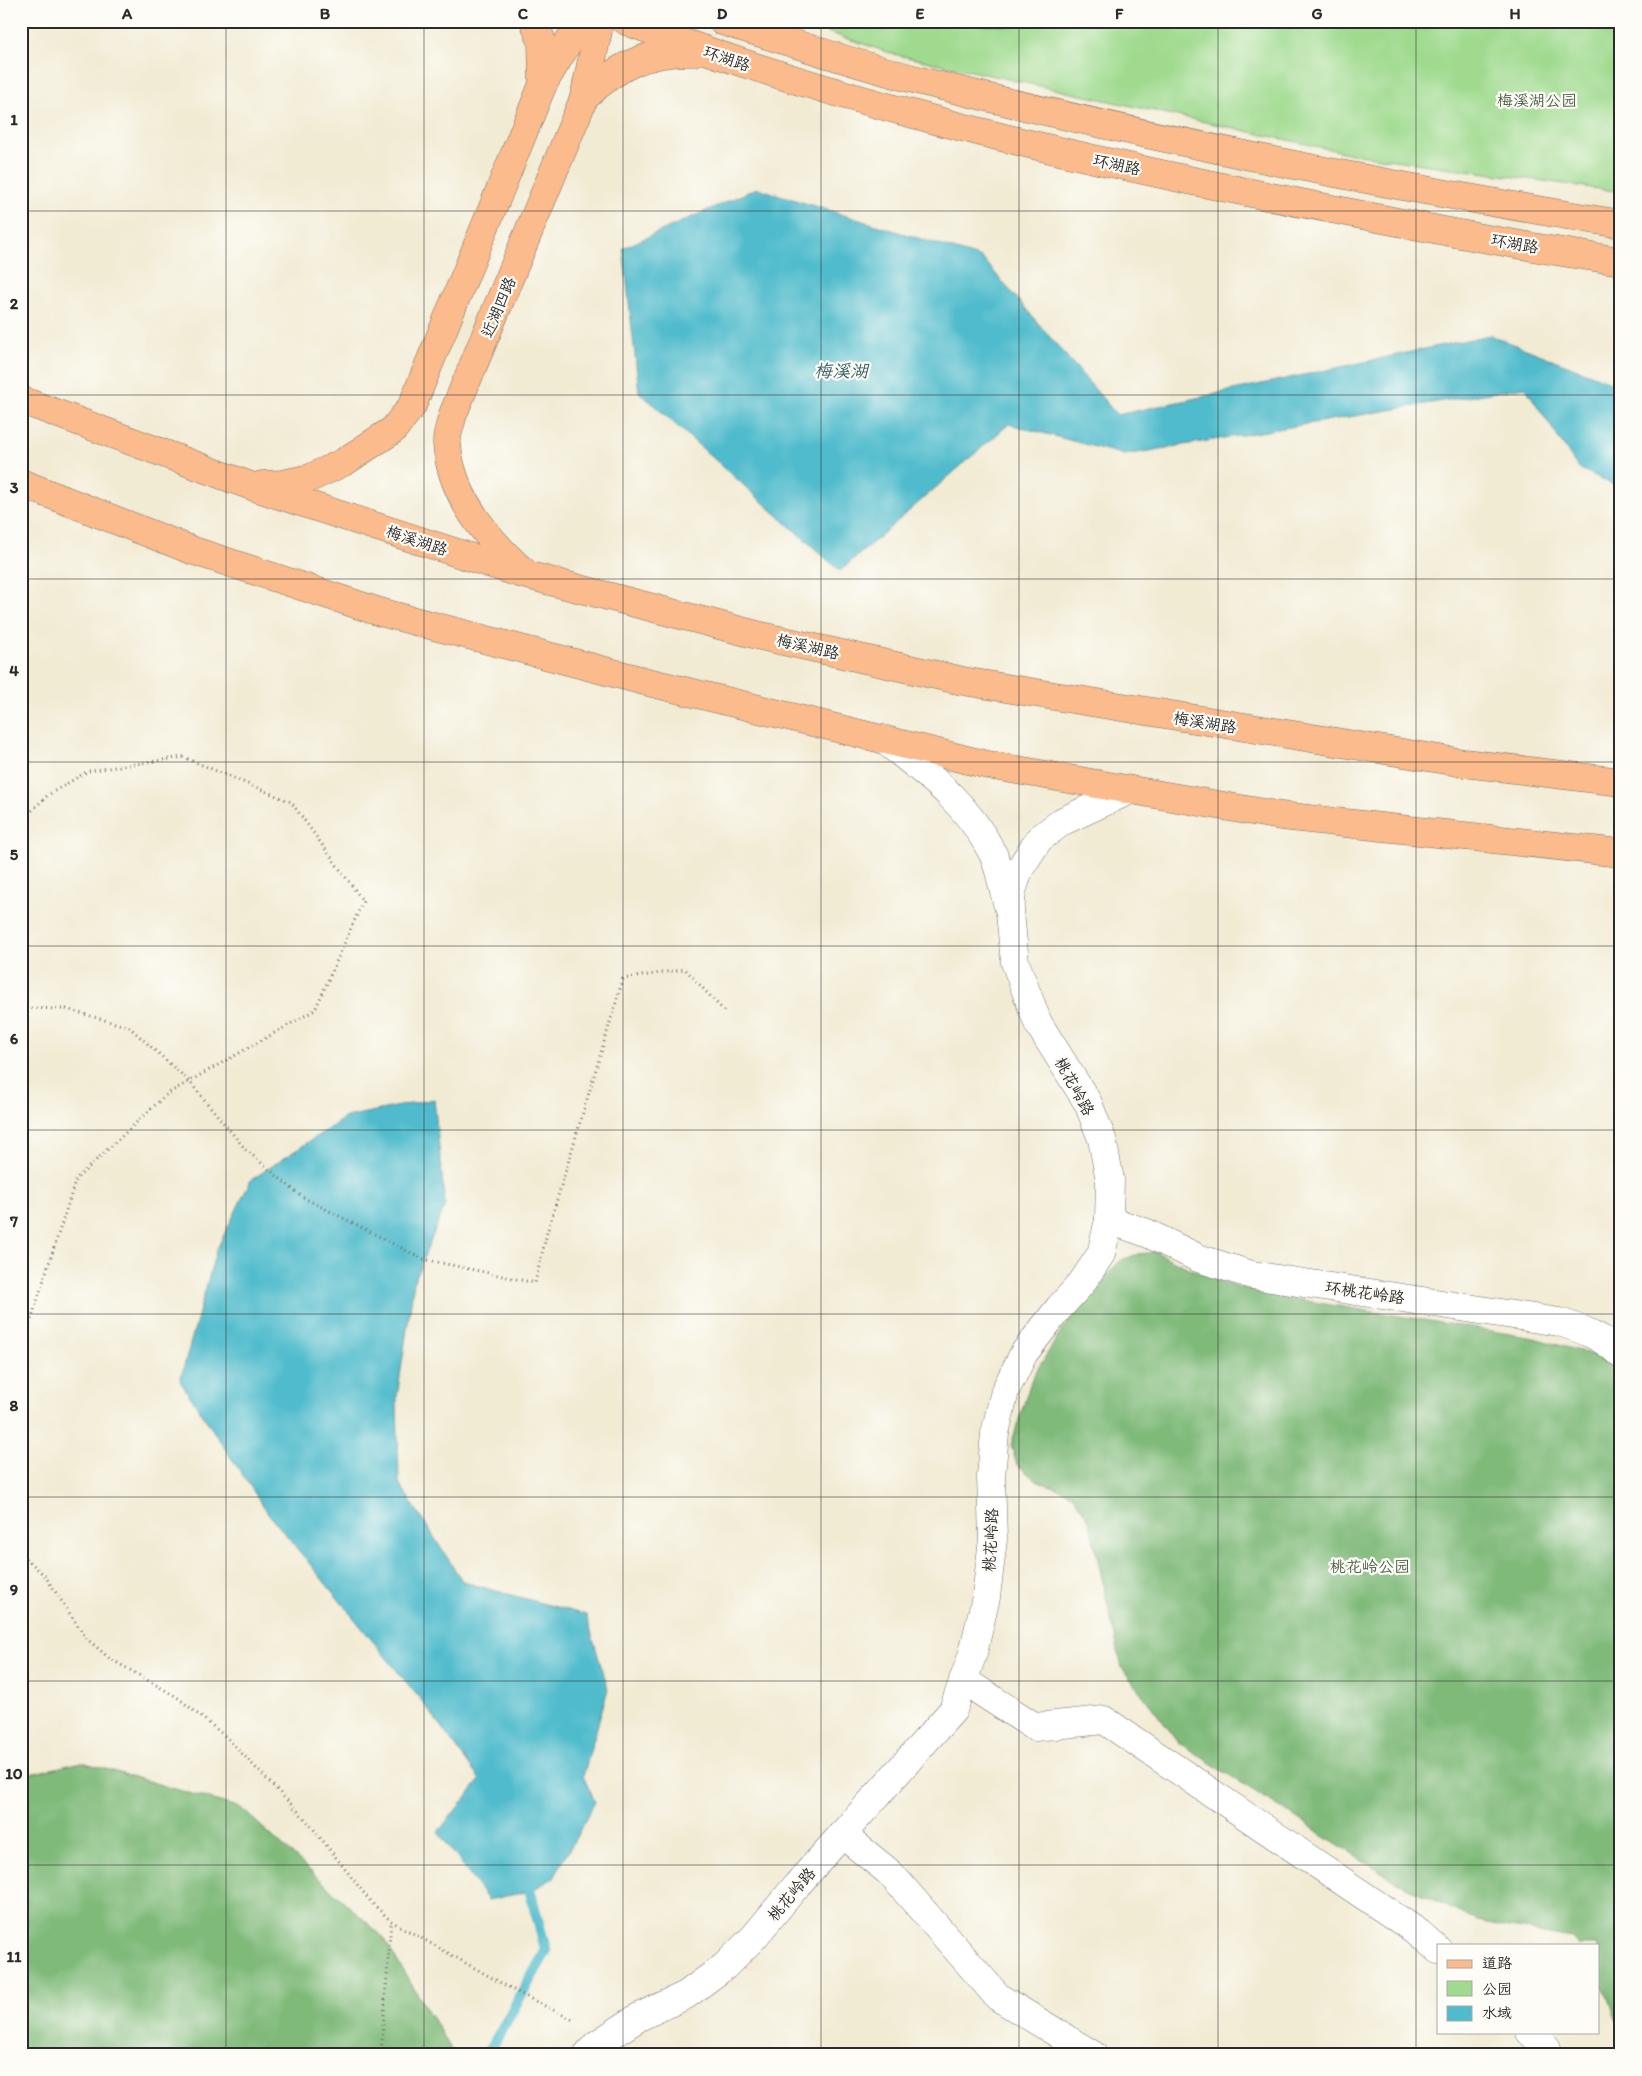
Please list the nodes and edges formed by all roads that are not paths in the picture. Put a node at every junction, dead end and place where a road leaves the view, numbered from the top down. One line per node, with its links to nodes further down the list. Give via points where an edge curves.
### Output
1 (534, 21): 7 (main road, via 542,42)
2 (581, 21): 7 (main road)
3 (600, 21): 8 (main road, 近湖四路)
4 (626, 21): 6 (main road, 环湖路)
5 (722, 21): 9 (main road, 环湖路, via 919,80 1131,131 1474,200)
6 (706, 52): 8 (main road, via 655,54 601,81); 10 (main road, 环湖路, via 901,112 1038,147 1368,216)
7 (543, 84): 13 (main road, via 412,406 393,430 344,462 310,478)
8 (584, 98): 14 (main road, 近湖四路, via 453,414 446,442 452,472 463,498 498,549)
9 (1621, 224)
10 (1621, 262)
11 (21, 400): 13 (main road, 梅溪湖路)
12 (21, 483): 15 (main road, via 194,551 380,612)
13 (251, 486): 14 (main road, 梅溪湖路)
14 (528, 575): 16 (main road, 梅溪湖路, via 761,636 963,681 1444,760)
15 (883, 739): 17 (main road, via 988,765); 19 (street, via 963,807 994,856)
16 (1621, 782)
17 (1130, 790): 18 (main road, via 1281,816); 19 (street, via 1063,821 1039,839 1019,870 1012,891)
18 (1621, 853)
19 (1010, 913): 20 (street, 桃花岭路, via 1015,962 1038,1023 1088,1103 1102,1139 1110,1180)
20 (1109, 1220): 21 (street, 环桃花岭路, via 1226,1268 1280,1280 1559,1322 1587,1331 1613,1346); 22 (street, 桃花岭路, via 1100,1254 1081,1284 1024,1353 1005,1392 995,1432 993,1539 986,1597)
21 (1621, 1355)
22 (963, 1680): 23 (street, 桃花岭路, via 953,1710); 24 (street, via 1035,1727 1104,1720 1419,1933)
23 (842, 1834): 26 (street, 桃花岭路, via 754,1938 725,1966 686,1995 639,2017); 27 (street, via 890,1873 998,1996)
24 (1437, 1949)
25 (1532, 2034): 28 (street, via 1547,2048)
26 (587, 2055)
27 (1093, 2055)
28 (1544, 2055)

